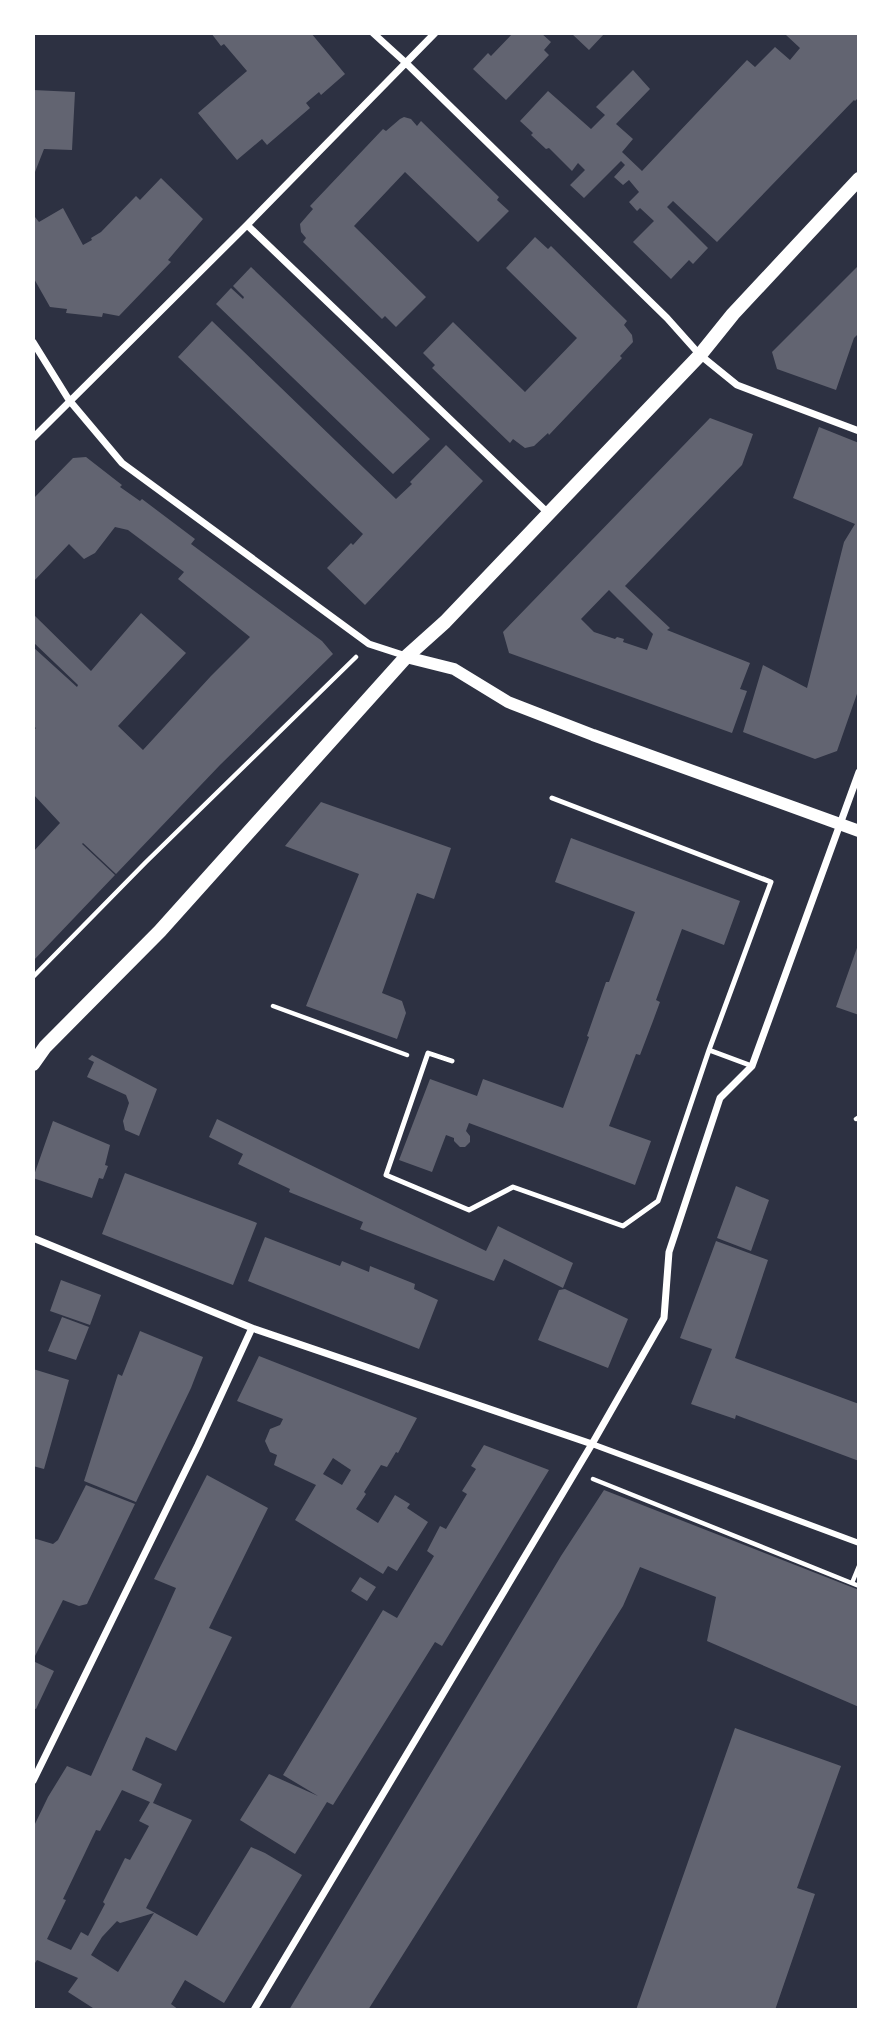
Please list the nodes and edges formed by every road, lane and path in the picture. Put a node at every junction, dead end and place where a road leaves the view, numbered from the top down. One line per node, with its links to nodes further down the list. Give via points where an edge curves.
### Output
1 (373, 33): 3 (street)
2 (435, 33): 3 (street)
3 (406, 63): 5 (street); 7 (street)
4 (859, 179): 7 (main road)
5 (247, 225): 8 (street); 11 (street)
6 (33, 342): 8 (street)
7 (700, 355): 9 (street, via 737,385); 11 (main road)
8 (69, 400): 10 (street); 12 (street, via 121,463)
9 (859, 431)
10 (33, 438)
11 (548, 513): 13 (main road)
12 (369, 645): 13 (street); 18 (path)
13 (407, 657): 16 (street, via 454,669 508,702); 21 (main road, via 160,931)
14 (859, 772): 16 (street)
15 (552, 798): 20 (lane, via 771,882)
16 (840, 825): 17 (street); 25 (street)
17 (859, 831)
18 (33, 977)
19 (273, 1006): 22 (path)
20 (709, 1050): 22 (lane, via 658,1201 623,1226 513,1187 469,1210 386,1175); 25 (lane)
21 (39, 1051): 24 (main road)
22 (425, 1061): 23 (lane, via 428,1053)
23 (452, 1061)
24 (33, 1064)
25 (752, 1066): 28 (street, via 720,1098 669,1252 664,1318)
26 (33, 1238): 27 (street)
27 (252, 1328): 28 (street); 34 (street)
28 (592, 1444): 29 (street); 30 (street)
29 (575, 1472): 32 (path); 35 (street)
30 (859, 1543)
31 (859, 1566): 32 (path)
32 (852, 1583): 33 (path)
33 (859, 1586)
34 (33, 1781)
35 (254, 2010)

